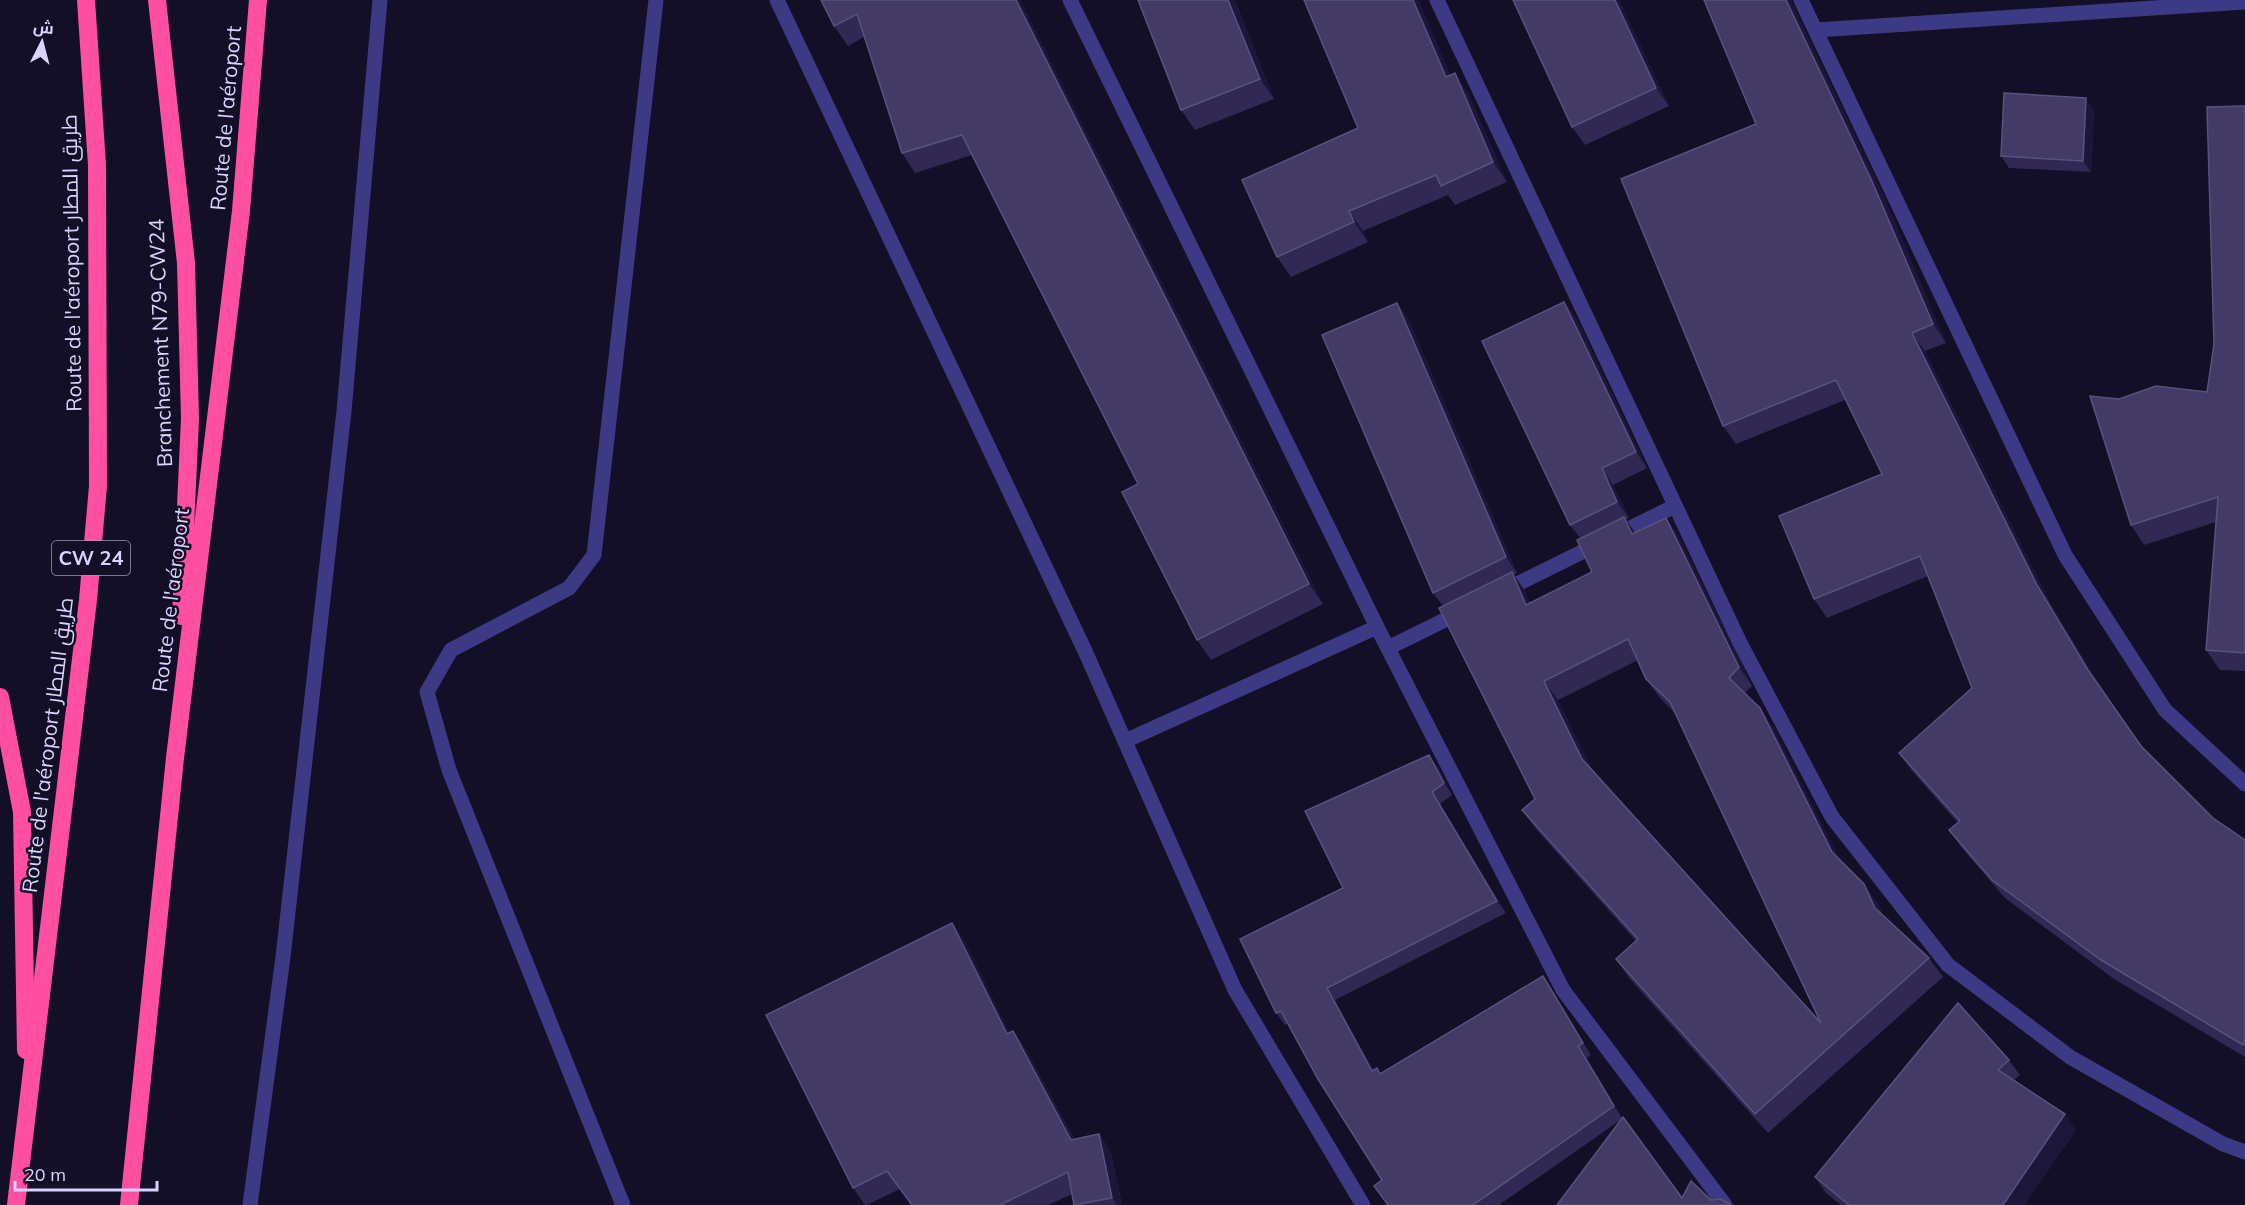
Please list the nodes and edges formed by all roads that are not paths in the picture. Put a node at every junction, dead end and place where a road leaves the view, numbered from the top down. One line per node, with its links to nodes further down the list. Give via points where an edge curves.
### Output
1 (86, 0): 19 (highway, Route de l'aéroport طريق المطار / CW 24, via 97,165 98,486)
2 (157, 0): 17 (highway, Branchement N79-CW24, via 186,263 190,419)
3 (258, 0): 17 (highway, Route de l'aéroport, via 241,211)
4 (380, 0): 23 (street, via 344,411 283,957)
5 (656, 0): 24 (street, via 594,555 568,588 451,650 427,692 449,770)
6 (777, 0): 16 (street)
7 (1071, 0): 13 (street)
8 (1437, 0): 12 (street)
9 (1802, 0): 11 (street)
10 (2245, 2): 11 (street)
11 (1816, 30): 18 (street, via 2065,555 2165,710)
12 (1675, 506): 14 (street); 20 (street, via 1740,643 1832,817 1948,965 2070,1057 2223,1144)
13 (1377, 627): 14 (street); 16 (street)
14 (1388, 648): 26 (street, via 1563,990)
15 (0, 697): 19 (highway, via 22,812)
16 (1125, 741): 25 (street, via 1235,990)
17 (175, 758): 22 (highway, Route de l'aéroport)
18 (2245, 784)
19 (27, 1112): 21 (highway, Route de l'aéroport طريق المطار / CW 24)
20 (2245, 1152)
21 (16, 1205)
22 (129, 1205)
23 (250, 1205)
24 (623, 1205)
25 (1363, 1205)
26 (1725, 1205)

